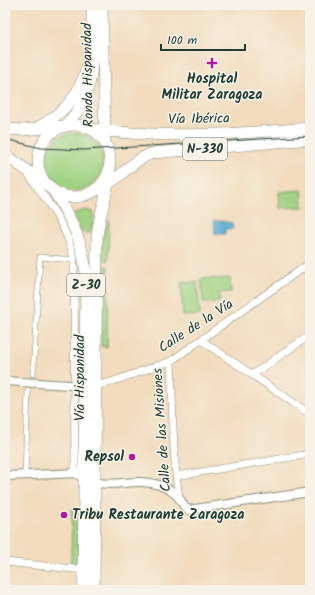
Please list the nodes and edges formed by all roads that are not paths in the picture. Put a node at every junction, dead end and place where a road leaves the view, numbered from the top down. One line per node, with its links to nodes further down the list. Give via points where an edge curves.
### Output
1 (92, 5): 3 (main road, Ronda Hispanidad)
2 (102, 5): 9 (main road, Ronda Hispanidad)
3 (92, 48): 4 (main road, Ronda Hispanidad, via 92,70 87,95); 5 (main road, via 84,79 75,96 58,114)
4 (66, 126): 5 (main road); 6 (main road); 14 (main road, via 50,135 42,145 38,159)
5 (37, 128): 8 (main road)
6 (88, 128): 9 (main road, Vía Ibérica); 11 (main road)
7 (310, 128): 9 (main road, Vía Ibérica / N-330, via 216,135 150,135)
8 (5, 129)
9 (104, 131): 11 (main road, Ronda Hispanidad)
10 (310, 140): 15 (main road, Vía Ibérica / N-330, via 153,153 132,164)
11 (106, 144): 13 (main road)
12 (5, 155): 14 (main road)
13 (110, 168): 15 (main road, Vía Hispanidad / Z-30); 16 (main road, via 102,184)
14 (45, 184): 16 (main road, via 65,196 77,197); 17 (street, Vía Hispanidad, via 64,227); 25 (main road, Vía Hispanidad / Z-30, via 72,222 84,260)
15 (109, 184): 16 (main road, Vía Ibérica); 25 (main road, Vía Hispanidad / Z-30, via 101,210 97,237)
16 (94, 192)
17 (74, 260): 22 (street, via 40,256); 25 (street, Vía Hispanidad)
18 (310, 263): 20 (street, Calle de la Vía)
19 (310, 335): 23 (street)
20 (202, 340): 21 (street, Calle de la Vía); 23 (street)
21 (171, 360): 25 (street, Calle de la Vía, via 108,383); 35 (street, Calle de las Misiones)
22 (33, 374)
23 (252, 375): 28 (street)
24 (5, 381): 25 (street)
25 (84, 386): 31 (main road, Vía Hispanidad / Z-30); 33 (main road, Vía Hispanidad / Z-30)
26 (28, 391): 32 (street)
27 (310, 405): 28 (street)
28 (303, 409): 29 (street)
29 (310, 414)
30 (310, 454): 35 (street)
31 (95, 467): 33 (street); 36 (main road, Vía Hispanidad / Z-30)
32 (25, 475): 33 (street); 34 (street)
33 (81, 475): 36 (street); 40 (main road, Vía Hispanidad / Z-30)
34 (5, 476)
35 (176, 476): 38 (street, Calle de las Misiones)
36 (95, 484): 38 (street, via 157,484); 42 (main road, Vía Hispanidad / Z-30)
37 (310, 492): 38 (street, via 191,510 184,507)
38 (179, 498)
39 (5, 562): 40 (street)
40 (84, 570): 41 (main road, Vía Hispanidad / Z-30)
41 (83, 590)
42 (94, 590)

